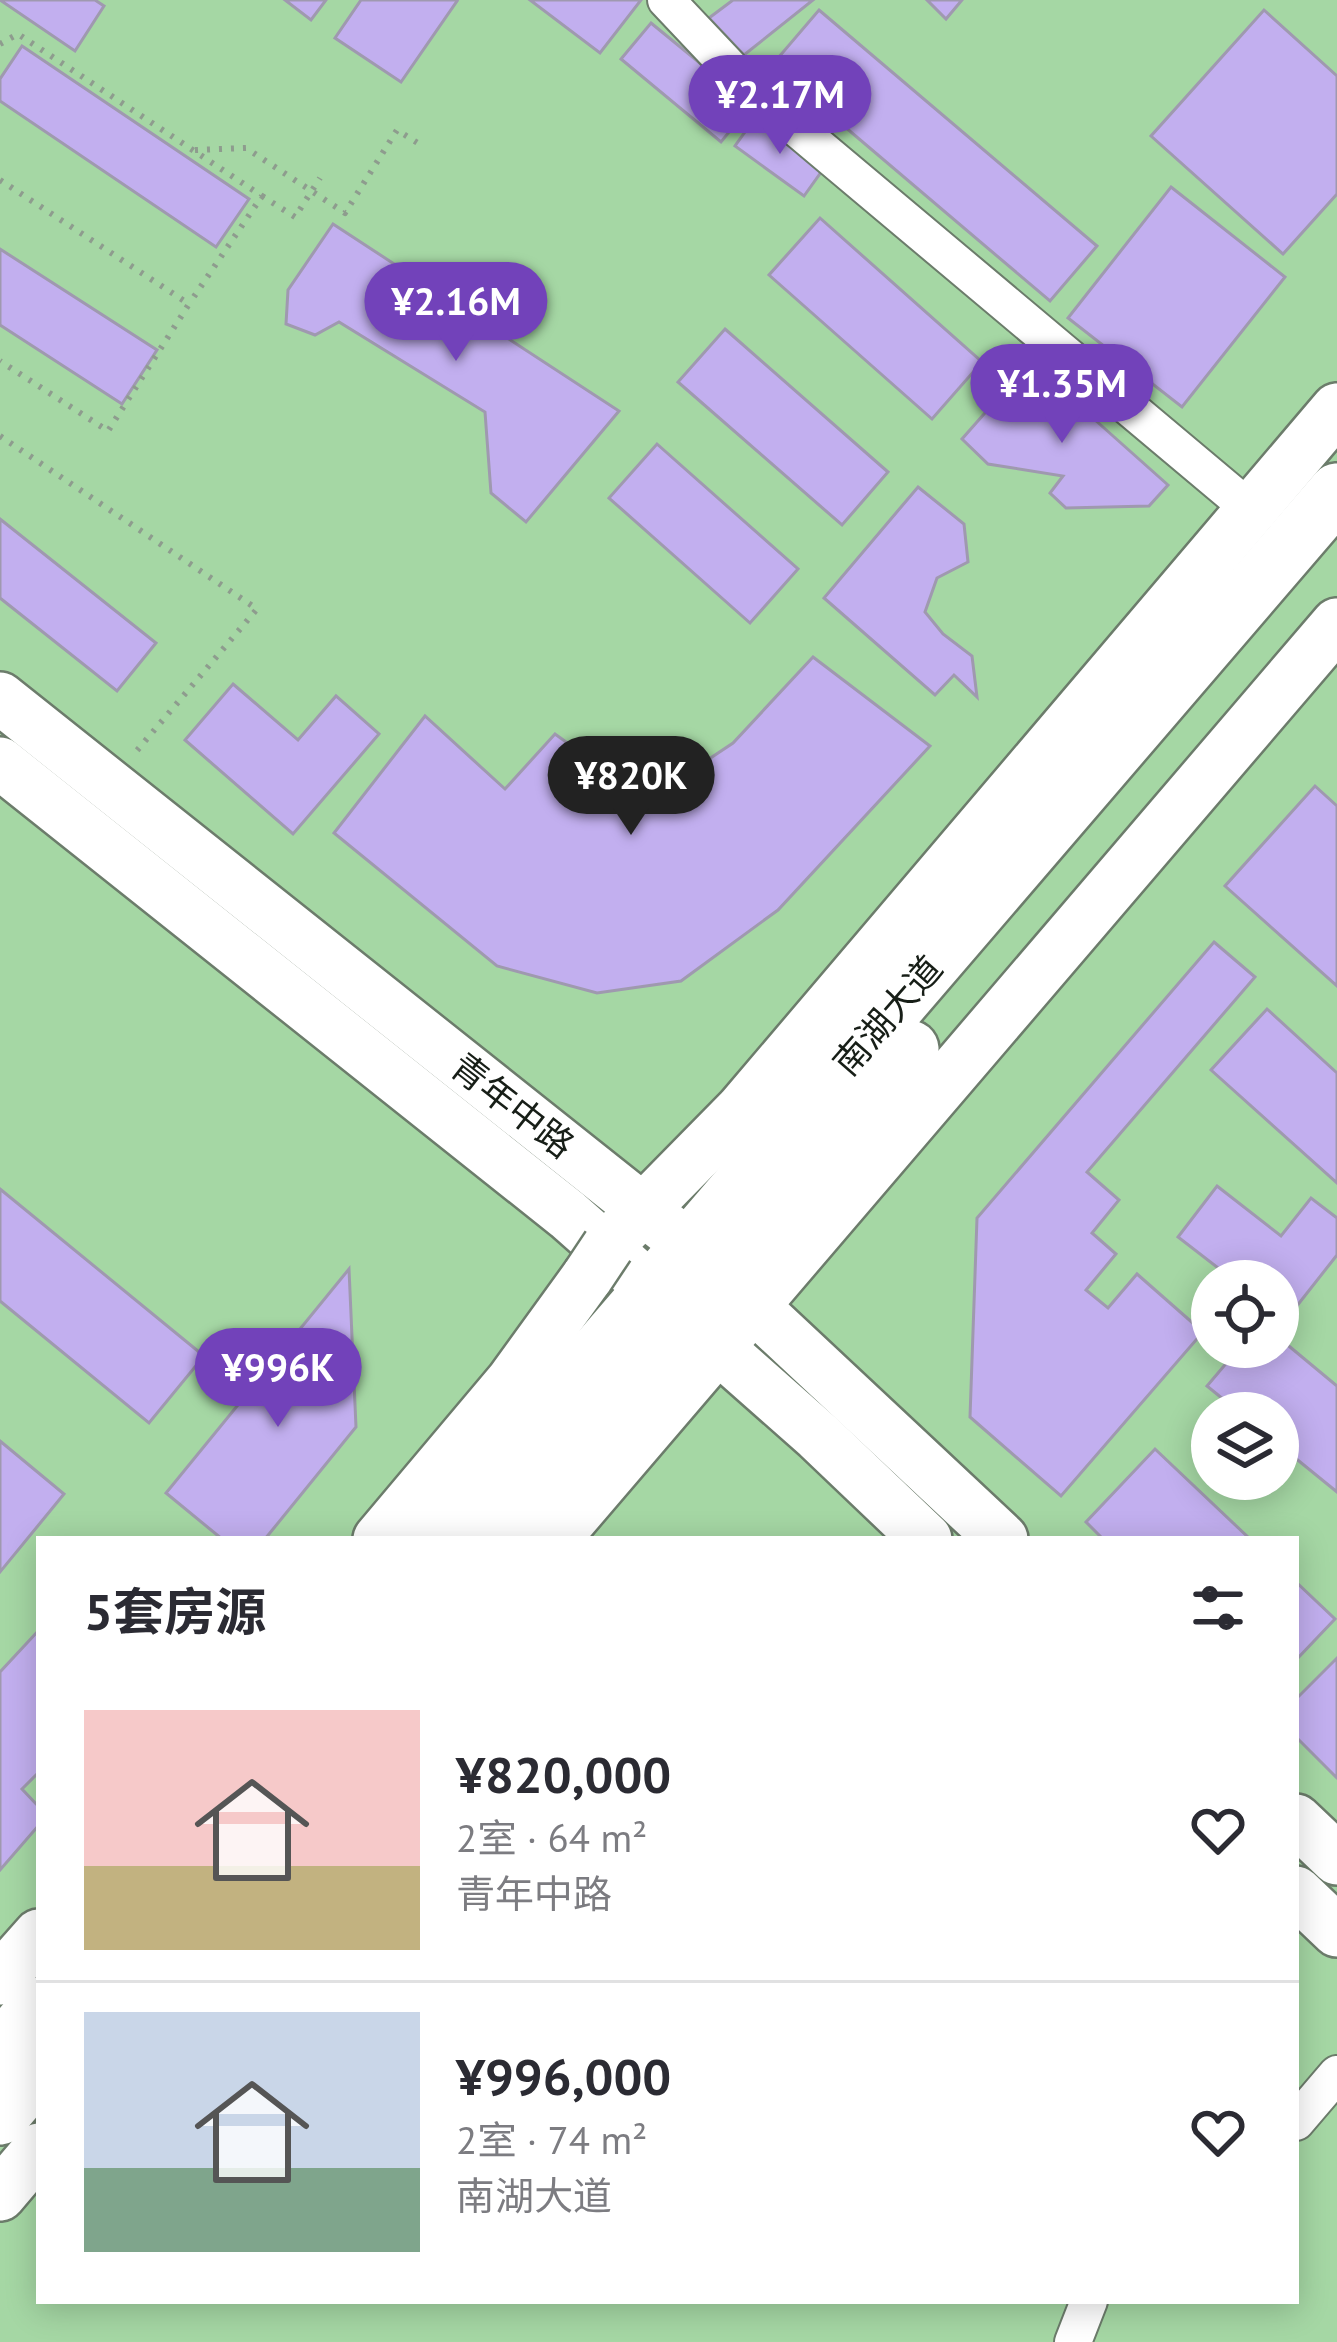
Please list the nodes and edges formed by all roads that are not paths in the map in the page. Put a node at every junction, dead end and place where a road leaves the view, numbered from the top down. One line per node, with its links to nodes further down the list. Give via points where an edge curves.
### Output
1 (666, 0): 4 (street, via 751,90)
2 (1337, 409): 4 (main road)
3 (1337, 492): 10 (main road, 南湖大道)
4 (1250, 509): 9 (main road, via 741,1110)
5 (1337, 548): 10 (main road, 南湖大道)
6 (1337, 624): 10 (main road)
7 (0, 698): 9 (main road, 青年中路)
8 (0, 763): 10 (main road, 青年中路, via 568,1215)
9 (644, 1208): 10 (main road, 青年中路); 11 (main road)
10 (702, 1296): 12 (main road, 南湖大道); 13 (main road, 南湖大道); 14 (main road); 15 (main road, 青年中路); 16 (main road, 青年中路)
11 (382, 1536)
12 (441, 1536)
13 (495, 1536)
14 (556, 1536)
15 (923, 1536)
16 (997, 1536)
17 (1299, 1823): 18 (main road)
18 (1337, 1859)
19 (1299, 1895): 20 (main road)
20 (1337, 1931)
21 (36, 1937): 22 (main road)
22 (0, 1979)
23 (36, 2010): 24 (main road)
24 (0, 2052)
25 (36, 2074): 27 (main road)
26 (1337, 2074): 28 (street)
27 (0, 2116)
28 (1299, 2118)
29 (36, 2153): 30 (main road)
30 (0, 2195)
31 (1088, 2304): 32 (street)
32 (1073, 2342)

